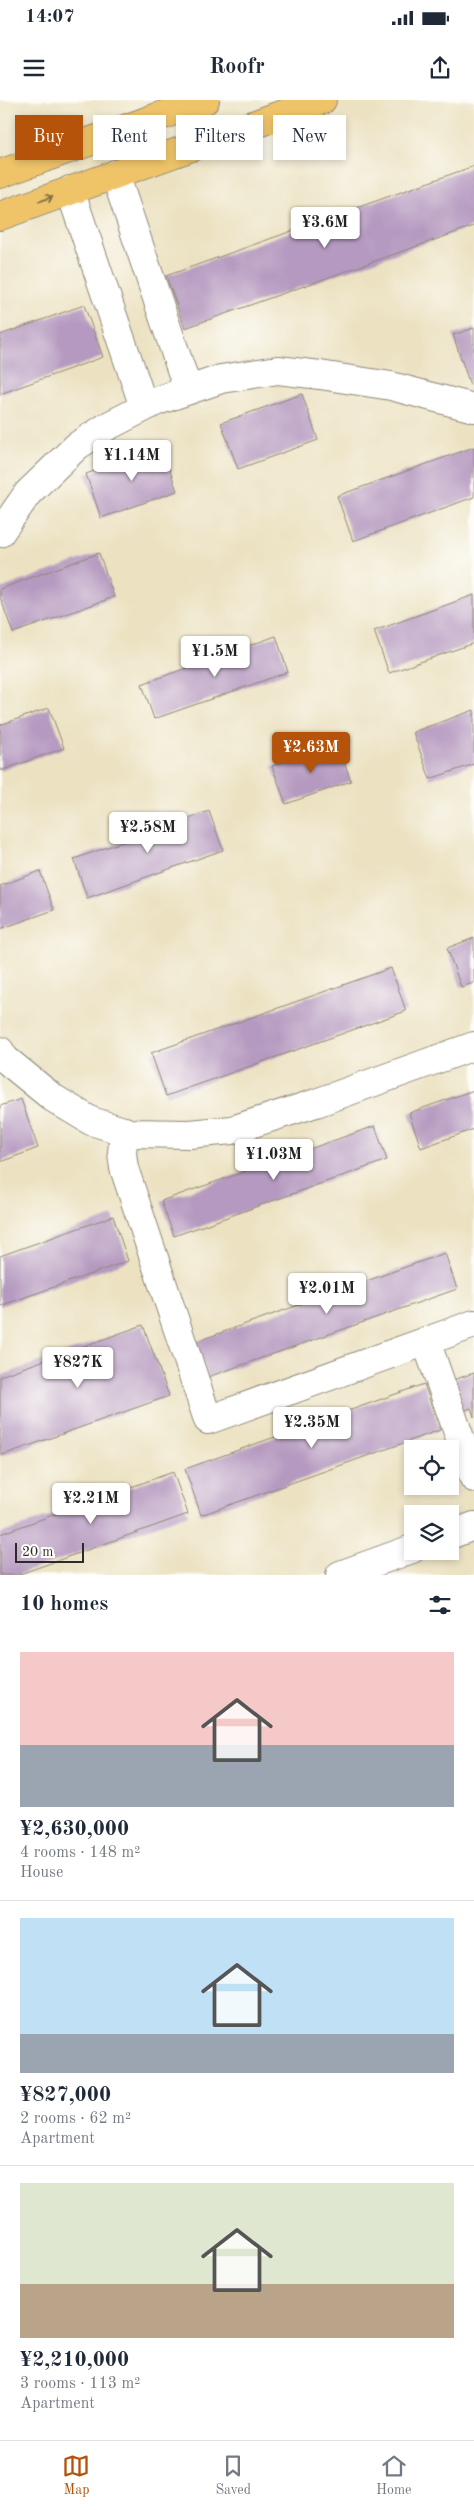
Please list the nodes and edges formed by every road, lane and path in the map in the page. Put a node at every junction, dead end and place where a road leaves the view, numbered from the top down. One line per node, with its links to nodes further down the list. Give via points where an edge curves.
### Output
1 (204, 100): 3 (main road)
2 (322, 100): 4 (main road)
3 (0, 174)
4 (115, 174): 5 (main road); 7 (street)
5 (70, 190): 6 (main road, one-way to 5); 8 (street)
6 (0, 216)
7 (188, 390): 8 (street); 9 (street, via 221,379 278,370 391,386)
8 (144, 407): 10 (street, via 77,446 28,494)
9 (474, 408)
10 (0, 533)
11 (474, 1046): 13 (street, via 316,1104 232,1130 190,1134)
12 (0, 1051): 13 (street, via 5,1059 53,1098 91,1121)
13 (124, 1132): 15 (street, via 124,1168 208,1420)
14 (474, 1324): 15 (street)
15 (426, 1342): 16 (street)
16 (474, 1478)
17 (474, 1526): 18 (street)
18 (459, 1532)
19 (404, 1552): 20 (street)
20 (340, 1575)

